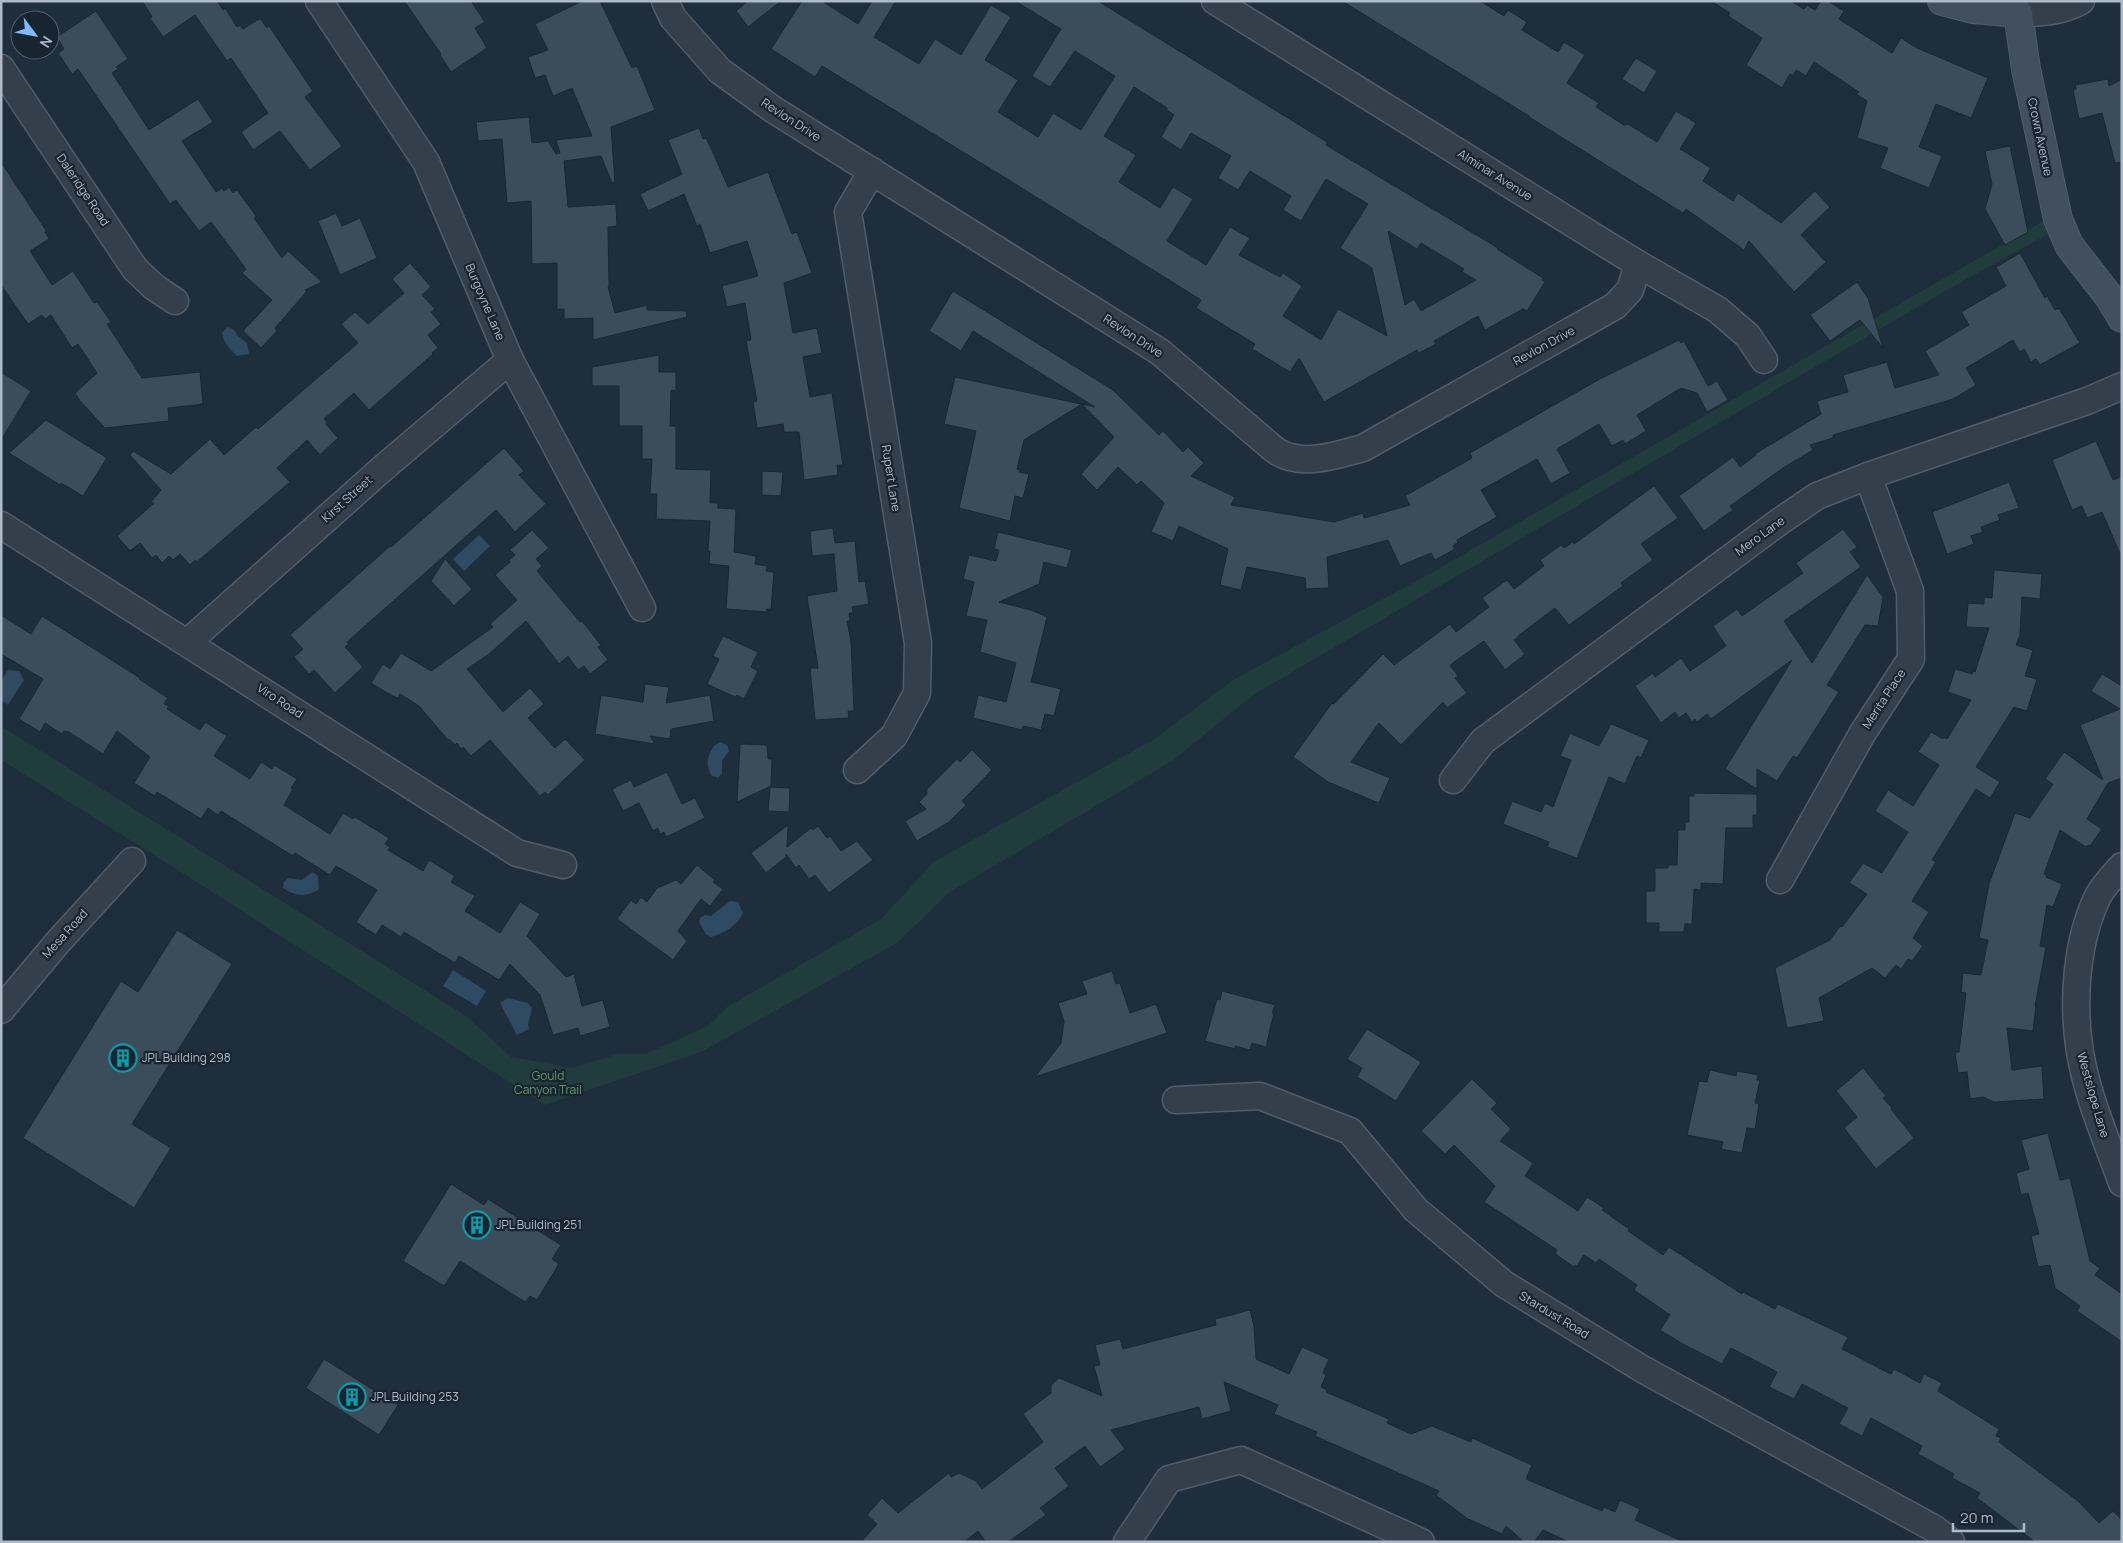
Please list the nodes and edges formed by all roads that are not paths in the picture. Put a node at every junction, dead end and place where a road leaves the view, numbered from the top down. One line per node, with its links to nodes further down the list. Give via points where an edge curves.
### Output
1 (319, 1): 12 (street, Burgoyne Lane, via 426,162)
2 (665, 1): 8 (street, Revlon Drive, via 673,18 720,71 774,110)
3 (1215, 1): 9 (street, Alminar Avenue)
4 (1942, 1): 6 (street, via 1973,9)
5 (2081, 1): 6 (street, via 2045,13)
6 (2018, 13): 11 (street, Crown Avenue, via 2026,69 2058,219 2069,245)
7 (1, 68): 10 (street, Daleridge Road, via 135,269)
8 (872, 171): 9 (street, Revlon Drive, via 1160,352 1263,440 1280,453 1298,459 1332,456 1363,448 1607,311 1630,290); 19 (street, Rupert Lane, via 848,212 918,643 917,693 894,736)
9 (1638, 264): 13 (street, Alminar Avenue, via 1718,310 1748,336)
10 (175, 301)
11 (2122, 318)
12 (510, 360): 17 (street, Burgoyne Lane); 18 (street, Kirst Street)
13 (1764, 360)
14 (2122, 386): 15 (street, Mero Lane, via 2031,421)
15 (1868, 476): 20 (street, Mero Lane, via 1817,496 1779,522 1483,741); 24 (street, Merita Place, via 1910,591 1911,660 1862,734)
16 (1, 525): 18 (street, Viro Road)
17 (642, 608)
18 (188, 642): 22 (street, Viro Road, via 517,853)
19 (857, 770)
20 (1453, 780)
21 (132, 861): 25 (street, Mesa Road)
22 (563, 865)
23 (2122, 866): 27 (street, Westslope Lane, via 2099,894 2086,926 2079,958 2077,1004 2080,1052 2095,1109)
24 (1780, 880)
25 (1, 1010)
26 (1176, 1100): 30 (street, Stardust Road, via 1260,1096 1350,1131 1416,1210 1504,1284 1644,1370 1935,1528)
27 (2122, 1183)
28 (1126, 1542): 29 (street, via 1169,1479 1241,1460)
29 (1421, 1542)
30 (1951, 1542)

